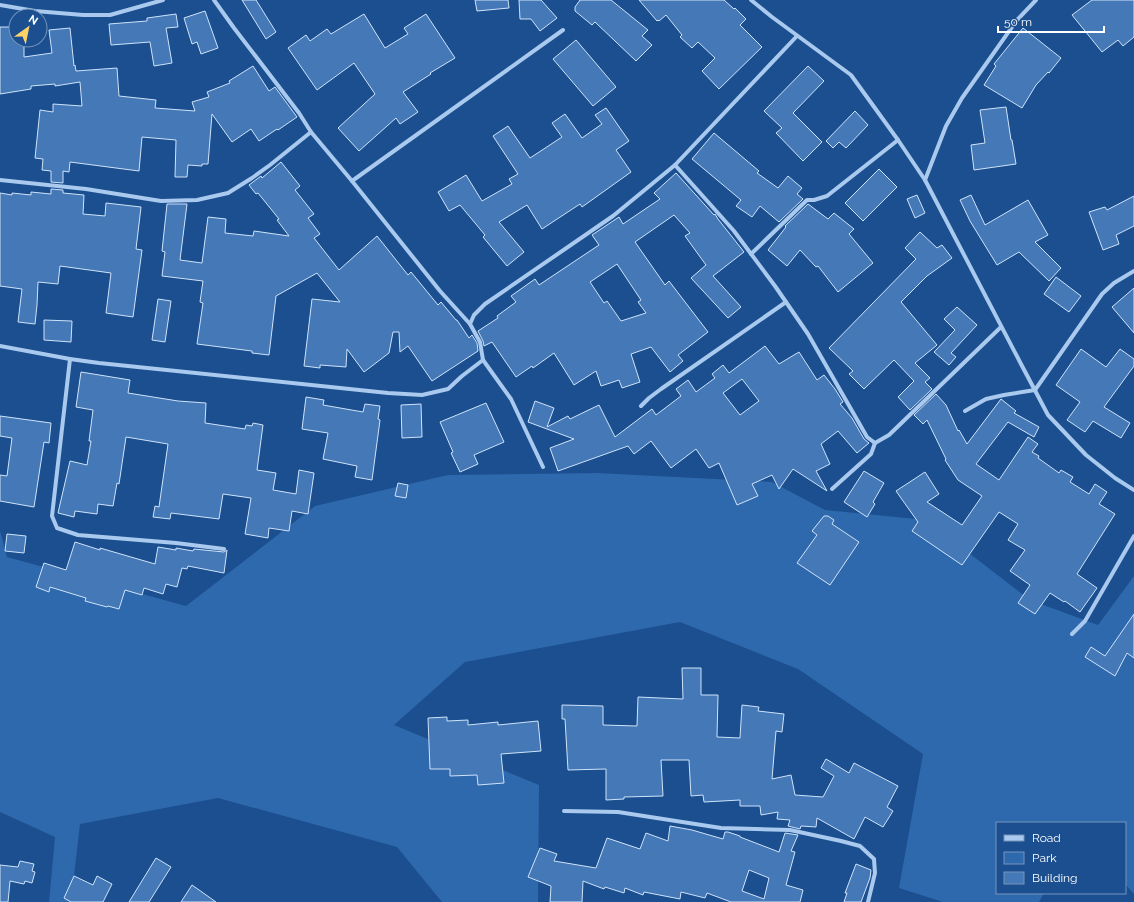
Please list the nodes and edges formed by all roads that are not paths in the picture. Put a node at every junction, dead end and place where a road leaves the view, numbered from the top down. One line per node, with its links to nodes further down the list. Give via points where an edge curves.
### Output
1 (163, 0): 5 (street, via 110,15 83,16)
2 (214, 0): 8 (street)
3 (751, 0): 7 (street)
4 (1036, 0): 13 (street, via 1017,20 962,98 946,126)
5 (0, 5)
6 (563, 30): 12 (street)
7 (797, 36): 9 (street, via 851,75); 10 (street)
8 (311, 132): 11 (street, via 270,165 228,193 197,200 161,201 86,189); 12 (street)
9 (898, 140): 13 (street); 14 (street, via 827,196 806,200)
10 (675, 165): 14 (street, via 734,231); 17 (street, via 613,216 485,304 474,315)
11 (0, 180)
12 (352, 180): 17 (street, via 440,291)
13 (925, 180): 18 (street)
14 (751, 254): 16 (street)
15 (1134, 270): 22 (street, via 1102,294)
16 (786, 302): 23 (street, via 661,389); 25 (street, via 808,334 867,437)
17 (470, 324): 21 (street, via 480,342)
18 (1001, 327): 22 (street); 25 (street, via 889,435)
19 (0, 346): 20 (street)
20 (70, 359): 21 (street, via 422,395 448,389); 30 (street, via 52,516 57,528 78,535)
21 (483, 360): 26 (street, via 511,399)
22 (1035, 390): 24 (street, via 986,399); 28 (street, via 1048,415 1086,455)
23 (641, 406)
24 (965, 411)
25 (875, 442): 27 (street, via 871,454)
26 (543, 467)
27 (832, 489)
28 (1134, 490)
29 (1134, 536): 31 (street, via 1085,621)
30 (224, 549)
31 (1072, 634)
32 (564, 812): 33 (street, via 618,812 721,828 790,830 860,846 874,859 875,873)
33 (868, 902)

